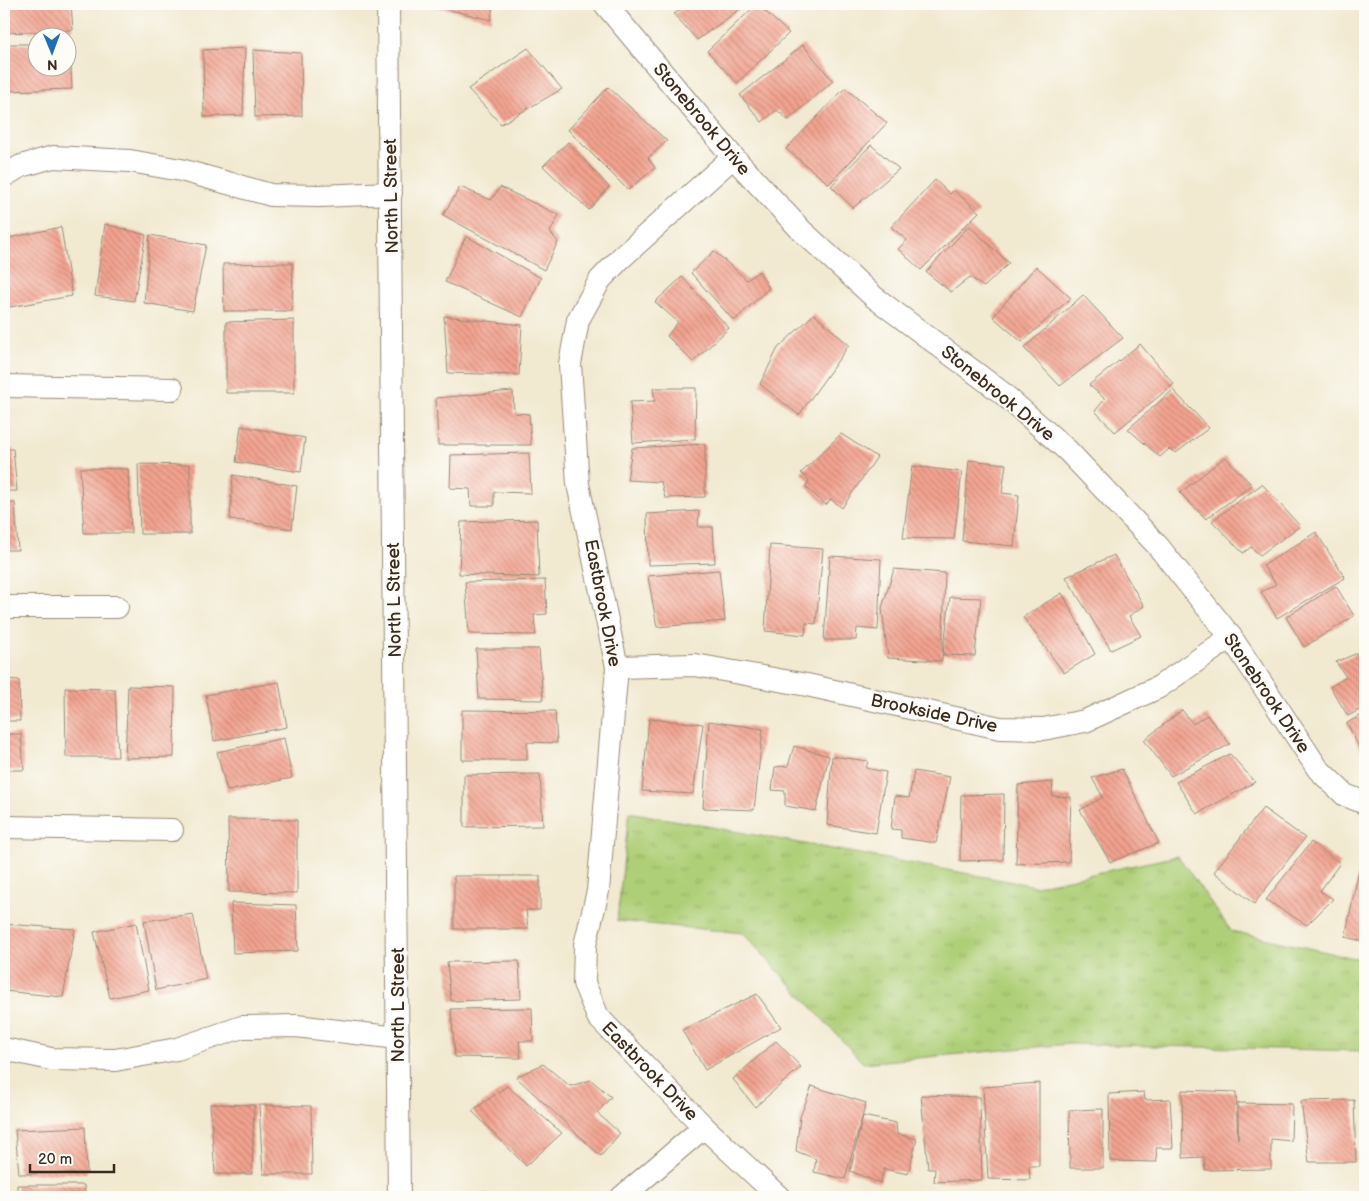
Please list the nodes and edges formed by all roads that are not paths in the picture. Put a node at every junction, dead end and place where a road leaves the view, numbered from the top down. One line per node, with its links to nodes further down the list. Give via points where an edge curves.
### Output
1 (388, 4): 5 (street, North L Street)
2 (605, 4): 3 (street, Stonebrook Drive)
3 (733, 157): 10 (street, Stonebrook Drive, via 801,230 874,297 1001,392 1067,450 1157,545); 11 (street, Eastbrook Drive, via 600,280 578,320 570,364 578,484)
4 (4, 176): 5 (street, via 21,166 53,157 130,161 182,170 271,195)
5 (391, 193): 15 (street, North L Street)
6 (4, 386): 7 (street)
7 (172, 389)
8 (4, 607): 9 (street)
9 (117, 608)
10 (1231, 637): 11 (street, Brookside Drive, via 1159,687 1085,721 1043,729 1000,728 807,685 695,665); 12 (street, Stonebrook Drive, via 1318,769 1345,795)
11 (617, 667): 17 (street, Eastbrook Drive, via 598,891 585,946 584,983 598,1017)
12 (1365, 802)
13 (4, 828): 14 (street)
14 (172, 830)
15 (398, 1038): 16 (street, via 296,1026 242,1027 177,1049 115,1060 51,1059); 18 (street, North L Street)
16 (4, 1049)
17 (704, 1127): 19 (street); 20 (street, Eastbrook Drive)
18 (399, 1197)
19 (622, 1197)
20 (780, 1197)

